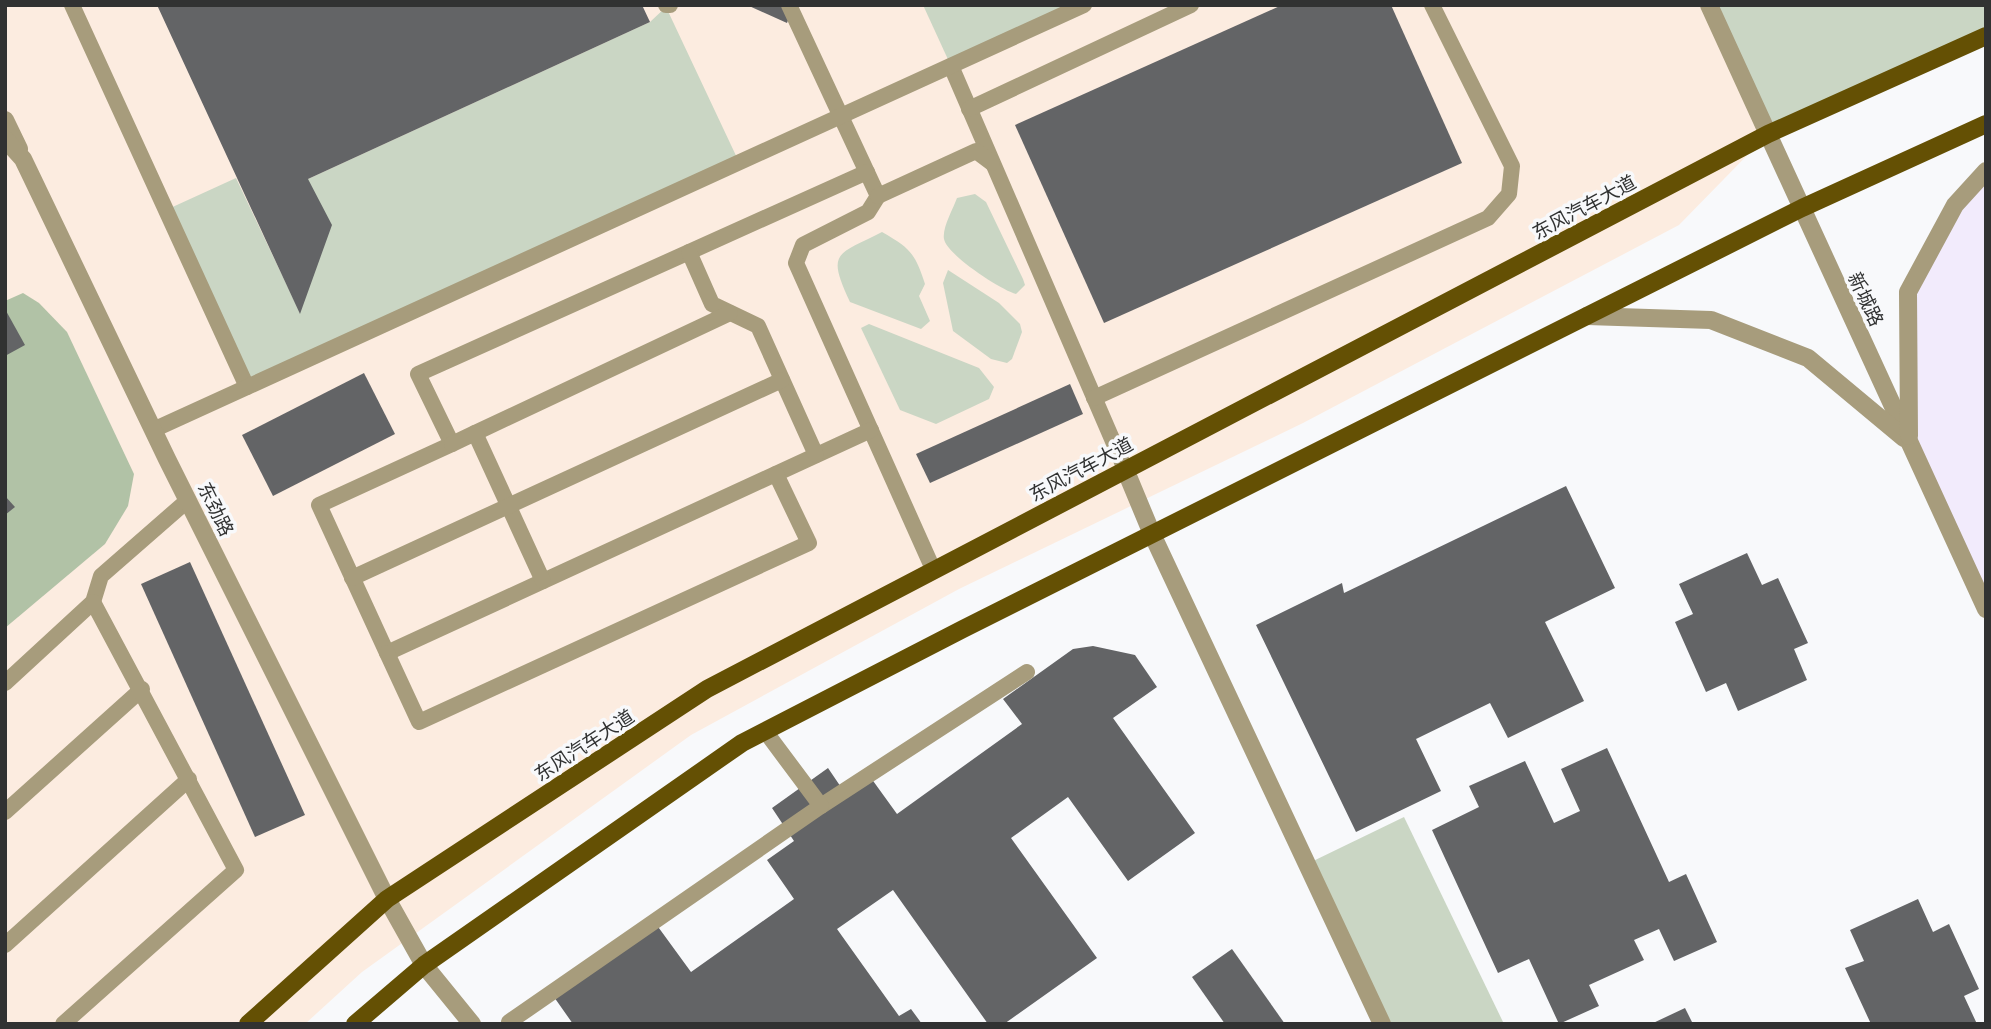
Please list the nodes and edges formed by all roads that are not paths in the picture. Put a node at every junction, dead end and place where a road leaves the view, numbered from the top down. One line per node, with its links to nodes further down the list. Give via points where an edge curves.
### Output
1 (72, 5): 25 (lane)
2 (789, 5): 10 (lane)
3 (1084, 5): 8 (lane)
4 (1191, 5): 9 (lane)
5 (1432, 5): 26 (lane, via 1512,166 1509,194 1488,218)
6 (1709, 5): 13 (street, 新城路)
7 (1986, 36): 13 (main road, 东风汽车大道)
8 (951, 66): 9 (lane); 10 (lane)
9 (969, 109): 16 (lane)
10 (841, 116): 18 (lane); 25 (lane)
11 (5, 120): 15 (street)
12 (1986, 124): 20 (main road)
13 (1768, 134): 20 (street, 新城路); 33 (main road, 东风汽车大道)
14 (5, 139): 15 (street, 东劲路)
15 (23, 159): 27 (street, 东劲路)
16 (993, 165): 19 (lane, via 976,151); 26 (lane)
17 (1986, 171): 30 (street, via 1955,205 1908,292)
18 (867, 172): 19 (lane); 21 (lane)
19 (878, 196): 28 (lane, via 868,212 803,245 796,263)
20 (1802, 208): 23 (main road); 30 (street, 新城路)
21 (689, 252): 22 (lane, via 712,304); 31 (lane, via 418,374)
22 (730, 313): 24 (lane, via 758,326); 29 (lane)
23 (1587, 316): 30 (street, via 1711,320 1808,358); 37 (main road)
24 (782, 380): 32 (lane); 36 (lane)
25 (247, 387): 27 (lane)
26 (1094, 398): 33 (lane)
27 (153, 430): 35 (street, 东劲路)
28 (871, 430): 32 (lane); 38 (lane)
29 (475, 433): 31 (lane); 36 (lane)
30 (1909, 443): 42 (street, 新城路)
31 (452, 444): 39 (lane, via 319,505)
32 (816, 455): 34 (lane)
33 (1125, 469): 37 (street); 38 (main road, 东风汽车大道)
34 (776, 474): 40 (lane); 43 (lane, via 809,543 419,722)
35 (188, 500): 41 (lane, via 102,576); 51 (street, 东劲路)
36 (509, 508): 39 (lane); 40 (lane)
37 (1152, 534): 47 (main road); 59 (street)
38 (933, 569): 51 (main road, 东风汽车大道, via 707,689)
39 (352, 578): 43 (lane)
40 (543, 581): 43 (lane)
41 (93, 602): 45 (lane); 46 (lane)
42 (1986, 609)
43 (387, 653)
44 (1027, 671): 49 (lane)
45 (5, 683)
46 (142, 689): 48 (lane); 50 (lane)
47 (765, 731): 49 (lane); 53 (main road)
48 (189, 779): 52 (lane); 55 (lane, via 236,870)
49 (821, 806): 54 (lane)
50 (5, 812)
51 (387, 899): 53 (street, 东劲路); 56 (main road, 东风汽车大道)
52 (5, 945)
53 (424, 965): 57 (main road); 58 (street, 东劲路)
54 (509, 1022)
55 (63, 1024)
56 (248, 1024)
57 (355, 1024)
58 (472, 1024)
59 (1382, 1024)

